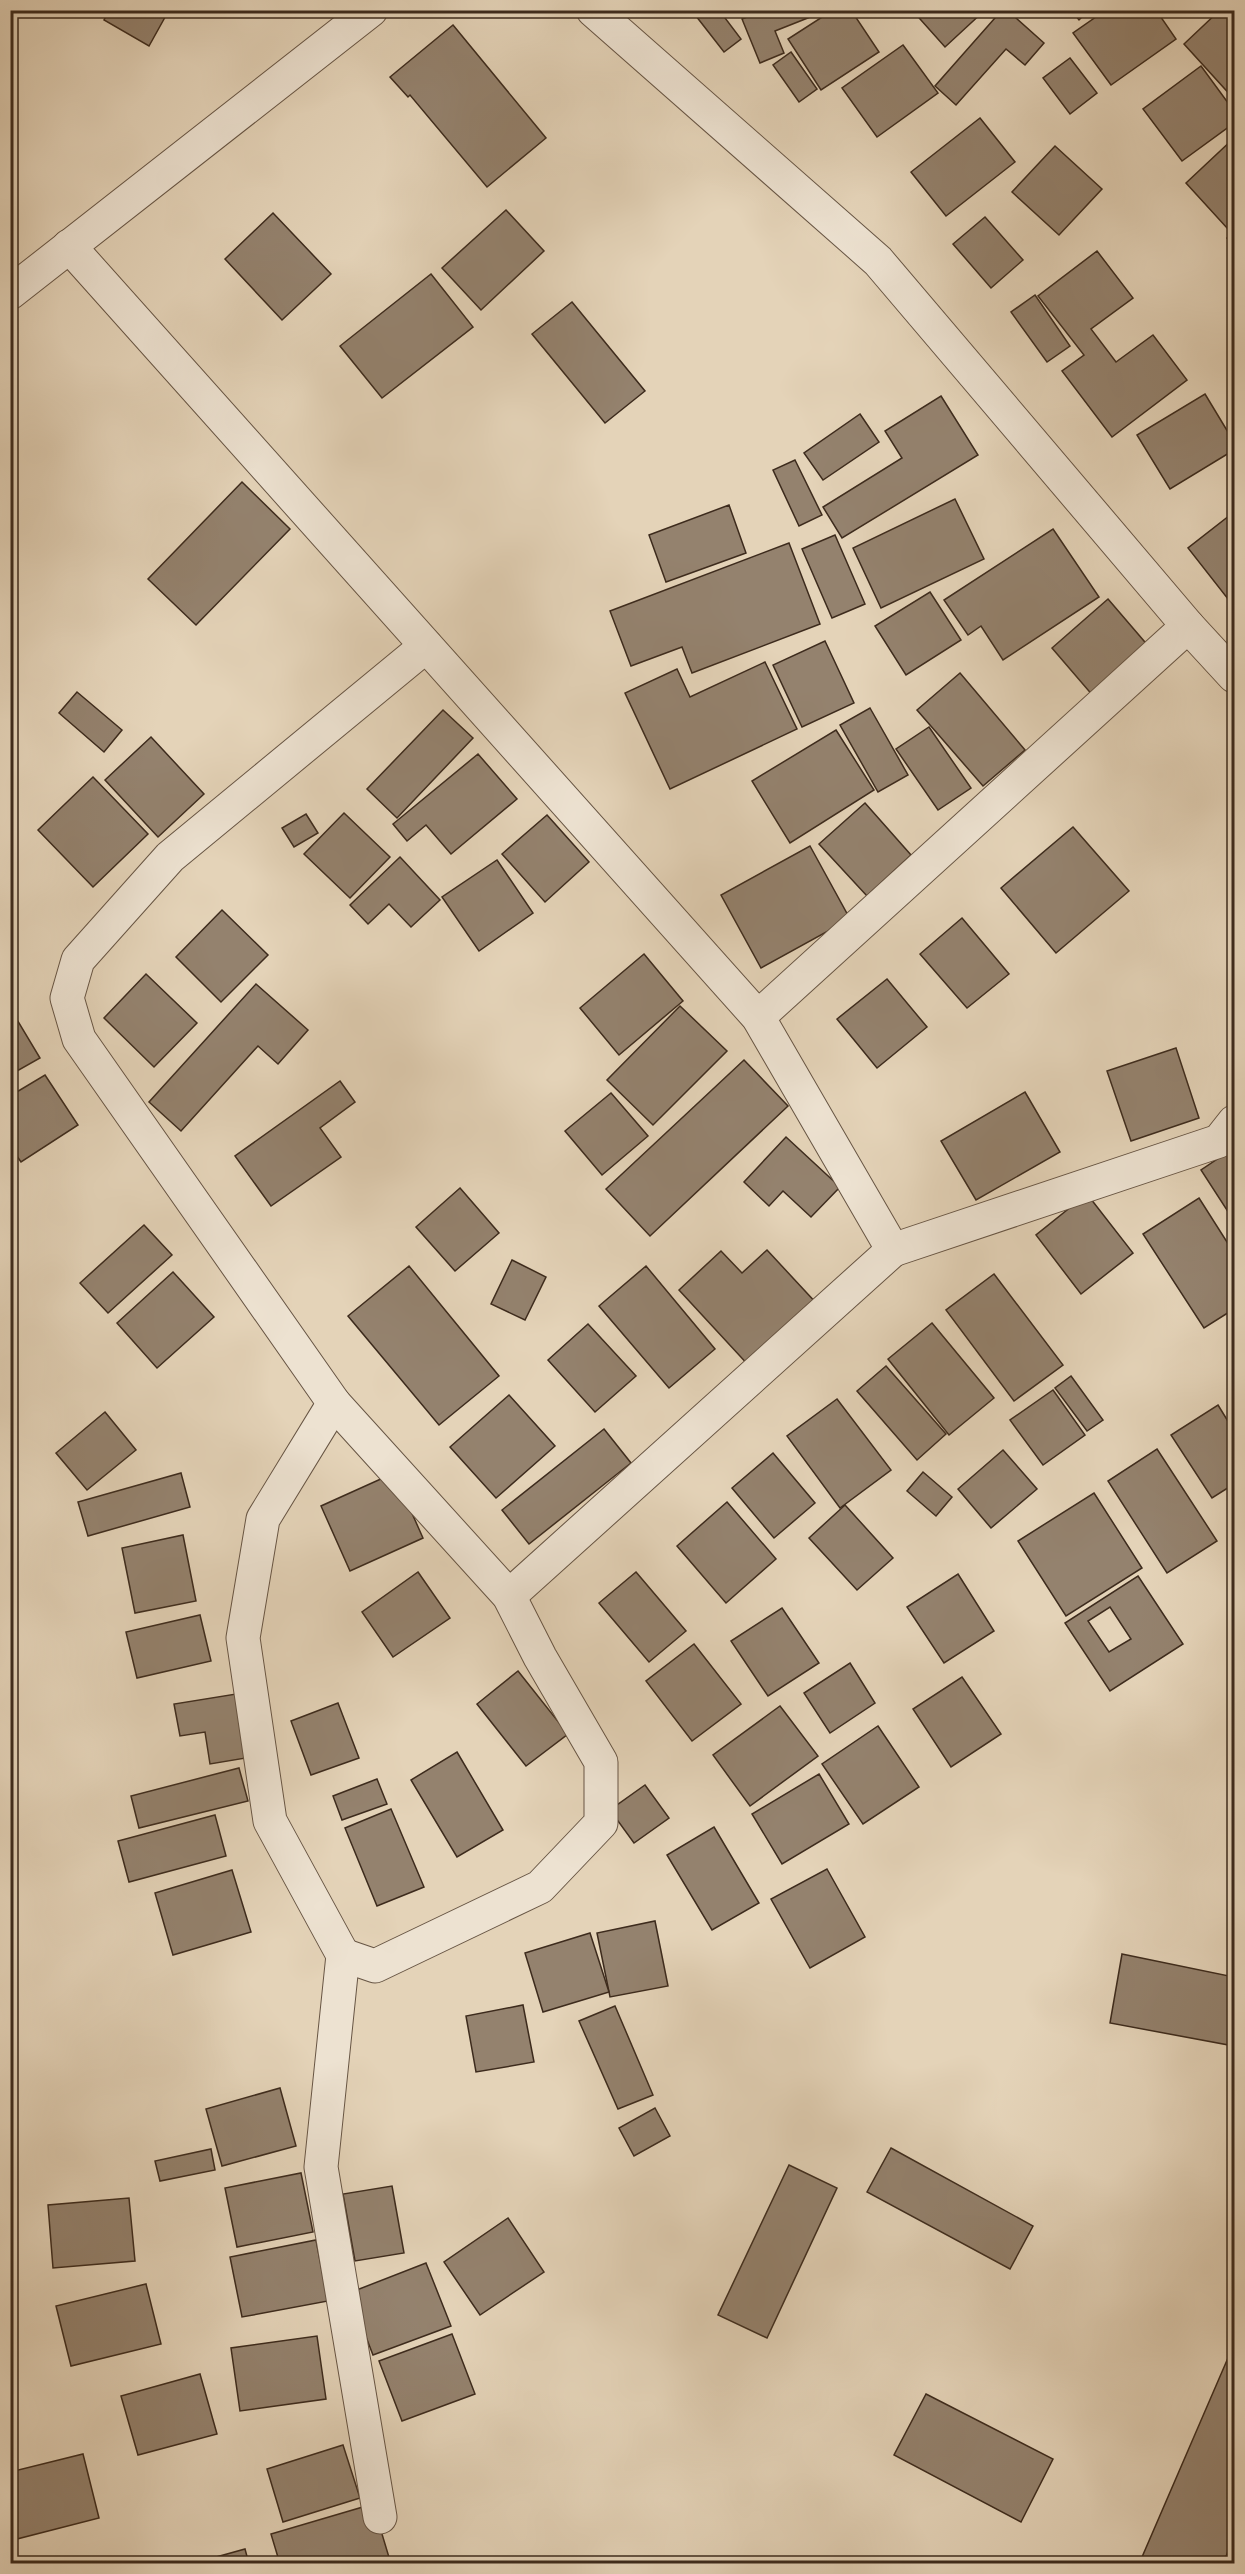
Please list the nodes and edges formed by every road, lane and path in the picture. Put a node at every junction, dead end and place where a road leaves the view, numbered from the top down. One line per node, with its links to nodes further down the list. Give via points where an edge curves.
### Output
1 (371, 10): 3 (street)
2 (593, 10): 5 (street, via 878,261)
3 (69, 246): 4 (street); 6 (street)
4 (10, 294)
5 (1188, 626): 7 (street); 8 (street)
6 (426, 646): 8 (street); 11 (street, via 170,857 78,960 67,998 79,1039)
7 (1234, 676)
8 (758, 1017): 10 (street)
9 (1234, 1122): 10 (street, via 1219,1141)
10 (893, 1250): 12 (street)
11 (334, 1403): 12 (street); 13 (street, via 263,1519 243,1638 270,1821)
12 (509, 1596): 13 (street, via 601,1762 601,1823 540,1887 375,1966)
13 (343, 1955): 14 (street, via 321,2167)
14 (380, 2517)

